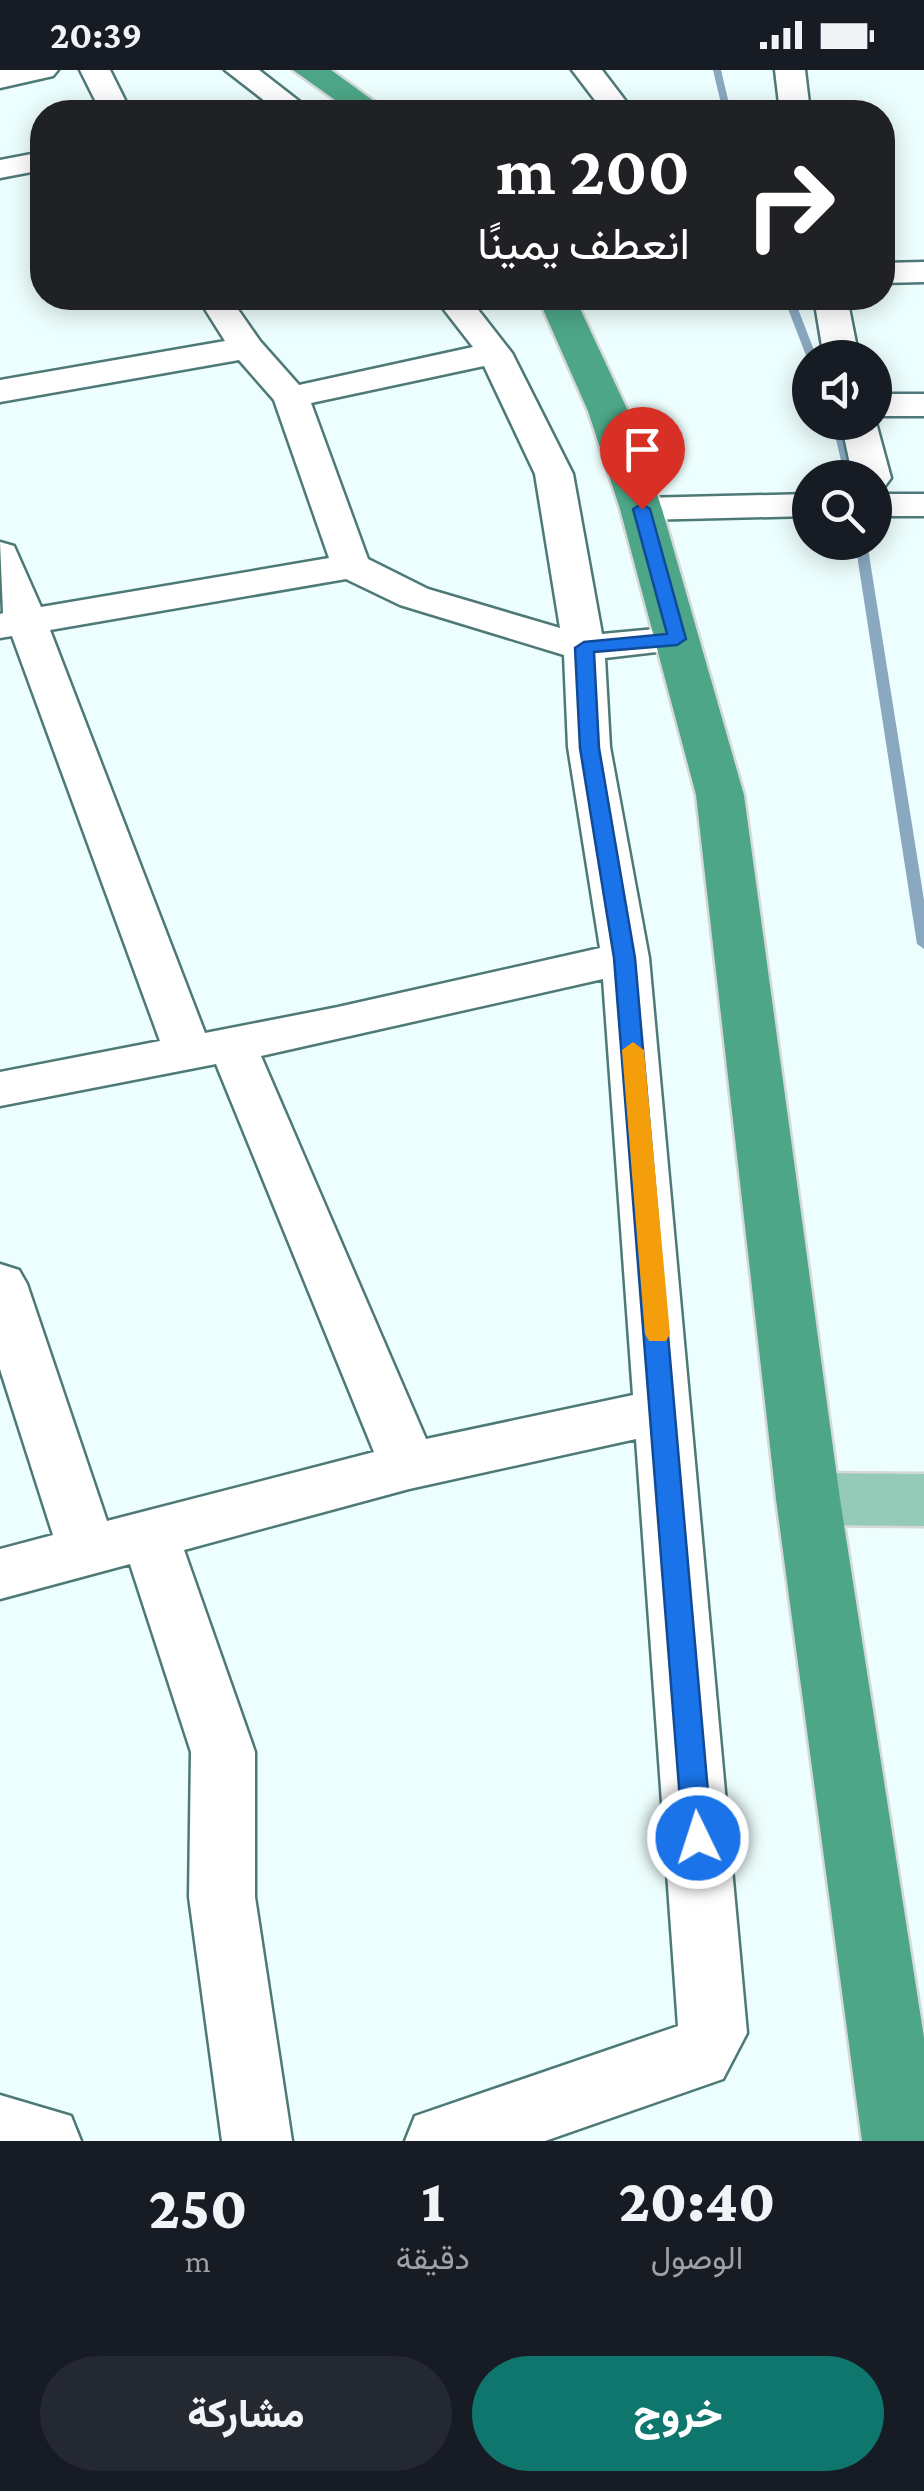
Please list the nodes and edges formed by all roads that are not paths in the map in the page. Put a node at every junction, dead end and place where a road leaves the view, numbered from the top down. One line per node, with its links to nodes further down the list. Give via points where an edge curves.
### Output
1 (43, 70): 7 (street)
2 (95, 70): 8 (street)
3 (240, 70): 9 (street)
4 (308, 70): 10 (highway)
5 (587, 70): 11 (street)
6 (790, 70): 12 (street)
7 (0, 79)
8 (110, 100)
9 (281, 100)
10 (354, 100)
11 (610, 100)
12 (794, 100)
13 (30, 163): 14 (street)
14 (0, 169)
15 (924, 272): 16 (street)
16 (895, 273)
17 (222, 310): 22 (street)
18 (461, 310): 23 (street)
19 (561, 310): 31 (highway)
20 (833, 310): 21 (street)
21 (839, 340)
22 (247, 348): 24 (street); 25 (street)
23 (495, 353): 25 (street); 36 (street, via 554,474)
24 (0, 390)
25 (291, 398): 33 (street)
26 (892, 405): 27 (street)
27 (924, 406)
28 (892, 498): 30 (street)
29 (792, 505): 31 (street)
30 (924, 505)
31 (642, 509): 35 (highway)
32 (0, 554): 34 (street)
33 (351, 566): 34 (street); 36 (street, via 414,597)
34 (14, 623): 38 (street)
35 (677, 639): 36 (street); 43 (highway, via 720,794)
36 (584, 648): 37 (street, via 589,748)
37 (624, 958): 38 (street); 41 (street)
38 (210, 1050): 39 (street); 42 (street)
39 (0, 1088)
40 (0, 1284): 46 (street)
41 (664, 1410): 42 (street); 51 (street, via 712,2033 699,2055)
42 (409, 1466): 45 (street)
43 (808, 1499): 44 (main road); 52 (highway)
44 (924, 1500)
45 (149, 1533): 46 (street); 50 (street, via 223,1752 228,1785 222,1896)
46 (87, 1550): 47 (street)
47 (0, 1574)
48 (0, 2130): 49 (street)
49 (46, 2141)
50 (257, 2141)
51 (440, 2141)
52 (900, 2141)

